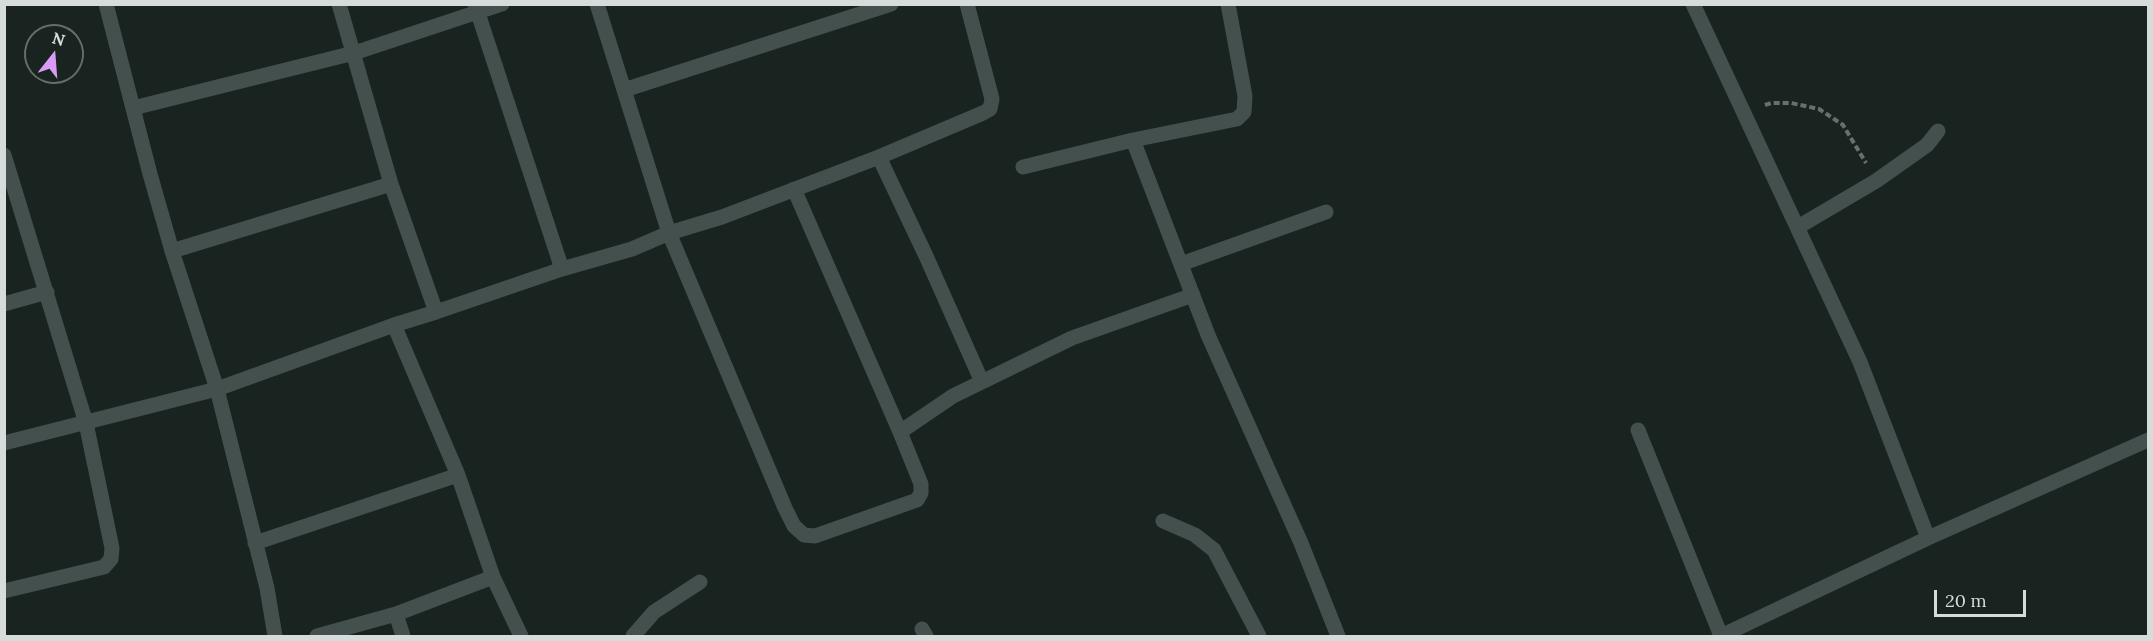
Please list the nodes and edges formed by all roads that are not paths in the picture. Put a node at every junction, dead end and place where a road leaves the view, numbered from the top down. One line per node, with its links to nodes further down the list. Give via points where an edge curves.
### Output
1 (106, 4): 12 (street)
2 (339, 4): 10 (street)
3 (502, 4): 9 (street)
4 (597, 4): 11 (street)
5 (891, 4): 11 (street)
6 (967, 4): 15 (street, via 992,99 990,109)
7 (1228, 4): 14 (street, via 1245,96 1244,112 1237,119)
8 (1693, 4): 21 (street)
9 (477, 8): 10 (street); 25 (street)
10 (354, 53): 12 (street); 18 (street)
11 (624, 90): 22 (street)
12 (133, 108): 23 (street)
13 (1938, 131): 21 (street, via 1927,145 1876,181)
14 (1133, 140): 17 (street); 24 (street)
15 (879, 157): 19 (street); 31 (street)
16 (5, 159): 26 (street)
17 (1023, 166)
18 (391, 184): 23 (street); 29 (street)
19 (794, 189): 22 (street); 35 (street)
20 (1326, 212): 24 (street)
21 (1798, 226): 40 (street, via 1860,362)
22 (669, 233): 25 (street, via 632,249); 35 (street, via 785,508 804,535 815,536 917,500 921,484)
23 (172, 251): 32 (street)
24 (1181, 264): 27 (street)
25 (562, 269): 29 (street)
26 (47, 292): 28 (street); 33 (street)
27 (1193, 295): 31 (street, via 1072,338); 52 (street)
28 (4, 304)
29 (436, 312): 30 (street)
30 (394, 325): 32 (street); 38 (street)
31 (982, 382): 35 (street, via 953,396)
32 (217, 389): 33 (street); 41 (street)
33 (86, 423): 37 (street); 44 (street, via 111,559 104,567)
34 (1638, 430): 53 (street)
35 (900, 432)
36 (2148, 440): 40 (street)
37 (4, 444)
38 (458, 475): 41 (street); 42 (street)
39 (1163, 521): 51 (street, via 1195,535 1214,550)
40 (1928, 538): 53 (street)
41 (255, 543): 46 (street)
42 (493, 577): 45 (street); 49 (street)
43 (700, 582): 50 (street, via 654,612)
44 (4, 591)
45 (396, 614): 47 (street); 48 (street)
46 (275, 636)
47 (317, 636)
48 (403, 636)
49 (521, 636)
50 (633, 636)
51 (1259, 636)
52 (1338, 636)
53 (1721, 636)

